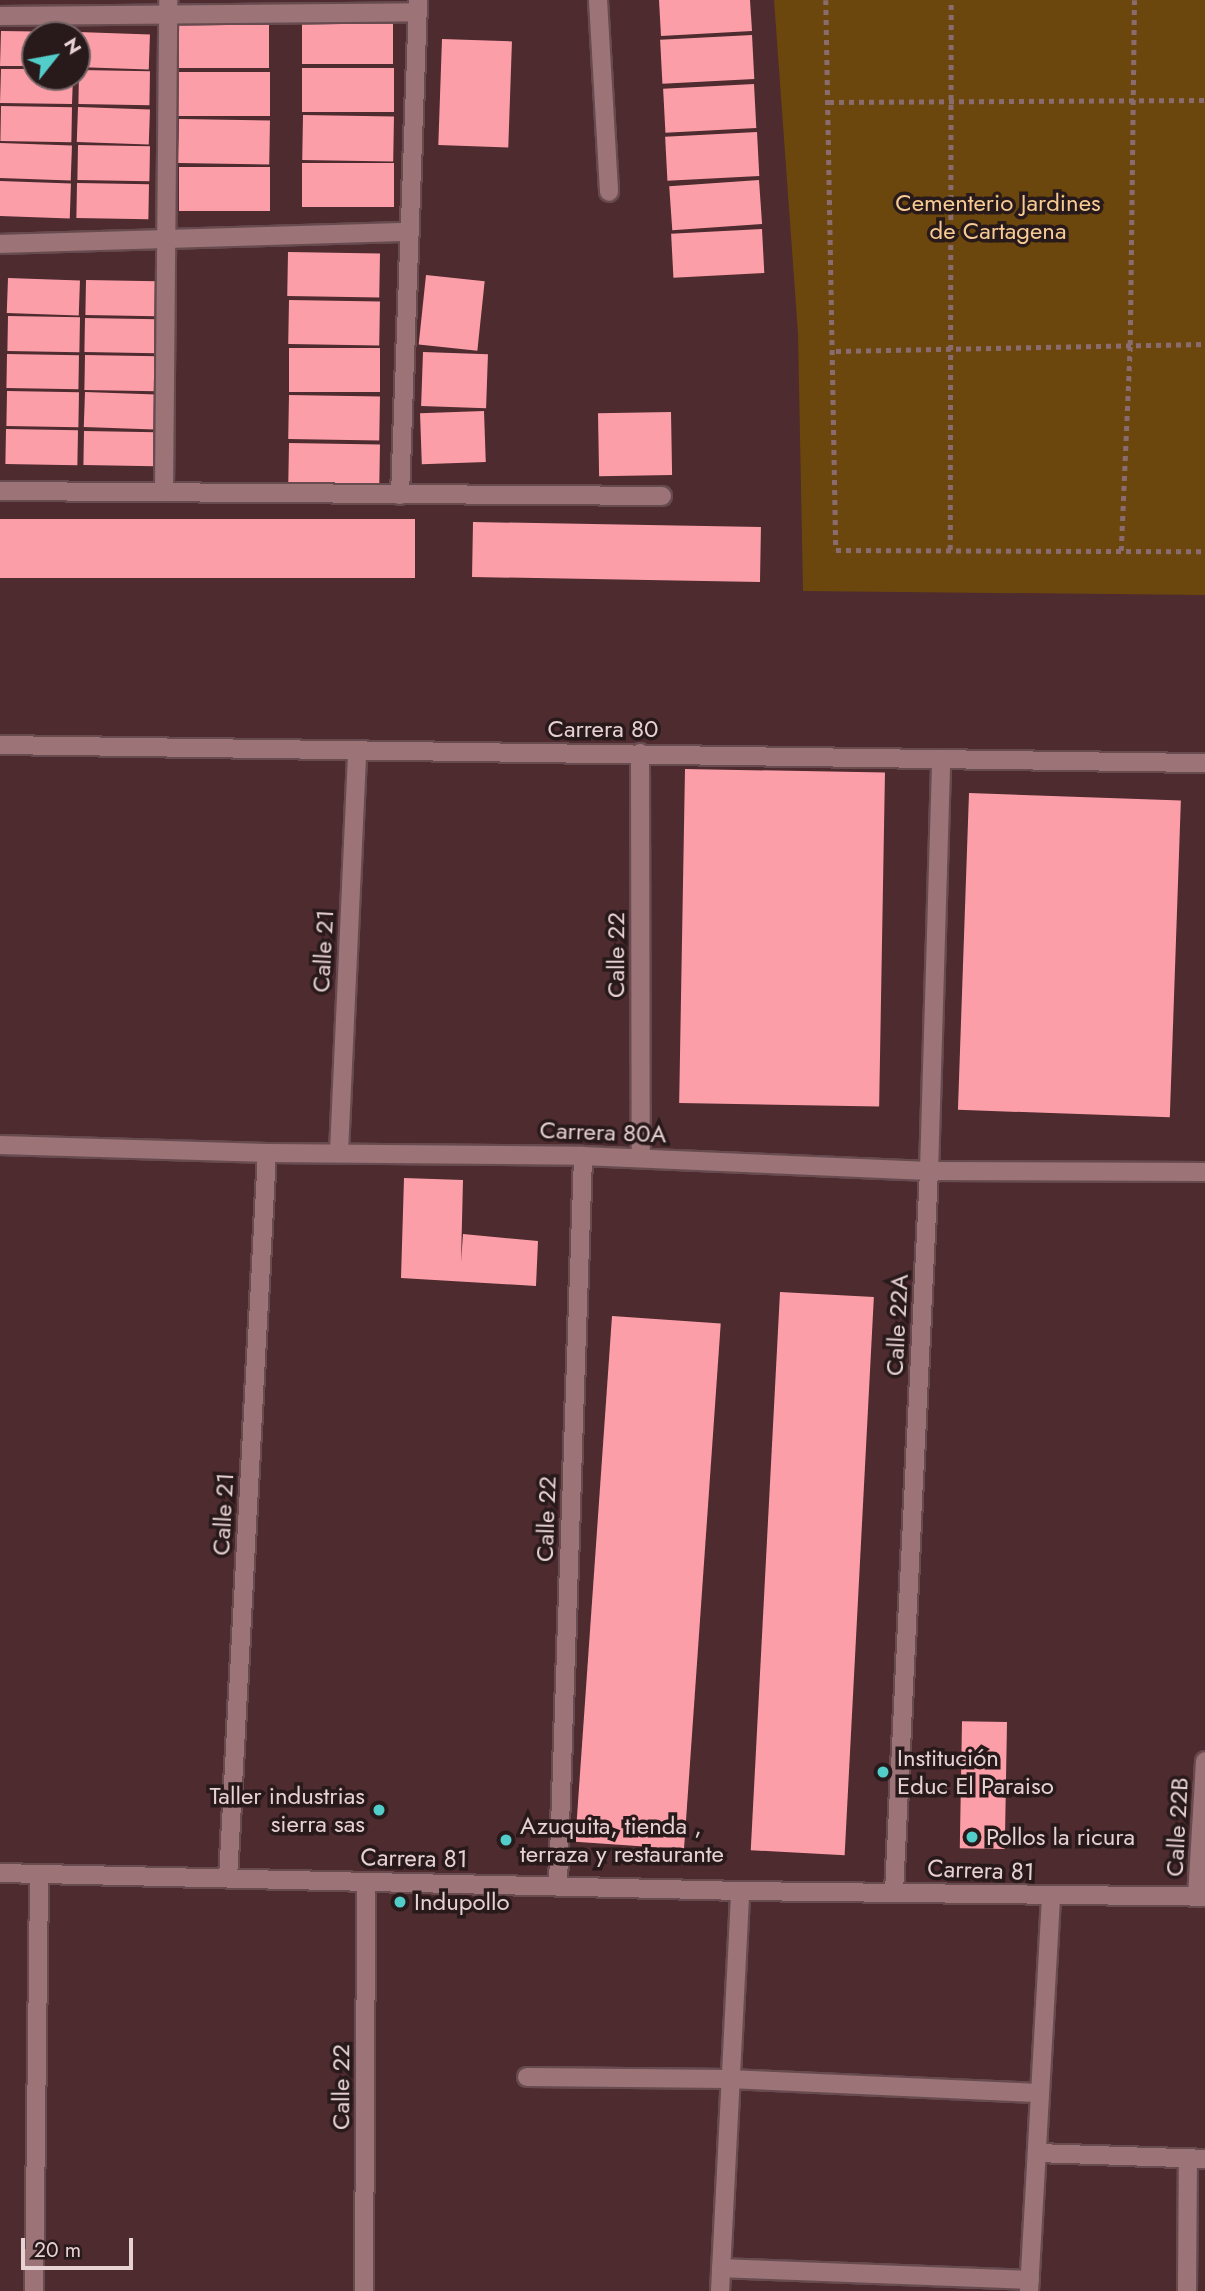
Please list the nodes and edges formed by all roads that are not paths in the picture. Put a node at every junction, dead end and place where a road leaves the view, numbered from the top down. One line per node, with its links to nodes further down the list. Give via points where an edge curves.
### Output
1 (598, 0): 5 (street)
2 (418, 6): 3 (street); 6 (street)
3 (168, 7): 4 (street); 7 (street)
4 (0, 16)
5 (609, 192)
6 (410, 232): 7 (street); 11 (street)
7 (166, 239): 8 (street); 10 (street)
8 (0, 244)
9 (0, 491): 10 (street)
10 (164, 492): 11 (street)
11 (400, 495): 12 (street)
12 (662, 496)
13 (0, 745): 14 (street, Carrera 80)
14 (357, 753): 15 (street, Carrera 80); 19 (street, Calle 21)
15 (640, 753): 16 (street, Carrera 80); 22 (street, Calle 22)
16 (941, 759): 17 (street, Carrera 80); 23 (street, Calle 22A)
17 (1205, 763)
18 (0, 1145): 20 (street, Carrera 80A)
19 (339, 1152): 20 (street, Carrera 80A); 21 (street, Carrera 80A)
20 (267, 1153): 28 (street, Calle 21)
21 (583, 1156): 22 (street, Carrera 80A); 30 (street, Calle 22)
22 (641, 1157): 23 (street, Carrera 80A)
23 (929, 1171): 24 (street, Carrera 80A); 32 (street, Calle 22A)
24 (1205, 1172)
25 (1205, 1761): 34 (street, Calle 22B)
26 (0, 1873): 27 (street, Carrera 81)
27 (39, 1875): 28 (street, Carrera 81); 42 (street)
28 (228, 1878): 29 (street, Carrera 81)
29 (366, 1882): 30 (street, Carrera 81); 43 (street, Calle 22)
30 (558, 1884): 31 (street, Carrera 81)
31 (740, 1891): 32 (street, Carrera 81); 36 (street)
32 (894, 1892): 33 (street, Carrera 81)
33 (1051, 1897): 34 (street, Carrera 81); 37 (street)
34 (1201, 1897)
35 (527, 2077): 36 (street)
36 (729, 2079): 37 (street); 40 (street)
37 (1040, 2093): 38 (street)
38 (1037, 2153): 39 (street); 41 (street)
39 (1196, 2159): 45 (street)
40 (721, 2268): 41 (street); 44 (street)
41 (1029, 2286)
42 (34, 2291)
43 (364, 2291)
44 (720, 2291)
45 (1187, 2291)

